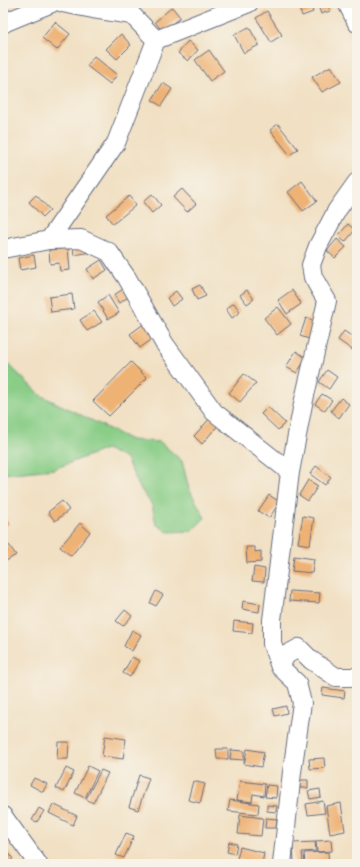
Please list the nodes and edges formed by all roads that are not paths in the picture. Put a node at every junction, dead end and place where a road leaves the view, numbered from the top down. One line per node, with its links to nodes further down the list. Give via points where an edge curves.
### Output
1 (52, 3): 6 (street)
2 (62, 3): 7 (street, via 132,15)
3 (250, 3): 7 (street)
4 (347, 3): 5 (street)
5 (357, 23)
6 (3, 24)
7 (156, 40): 9 (street, via 116,143)
8 (357, 182): 11 (street, via 337,210 311,265 314,277 327,301)
9 (49, 240): 10 (street); 11 (street, via 81,239 109,252 164,343 214,412)
10 (3, 249)
11 (290, 472): 12 (street, via 272,620 272,644)
12 (280, 667): 13 (street, via 286,655 299,648 311,660 336,677); 16 (street, via 297,683 302,703)
13 (357, 677)
14 (3, 816): 15 (street)
15 (38, 864)
16 (282, 864)

